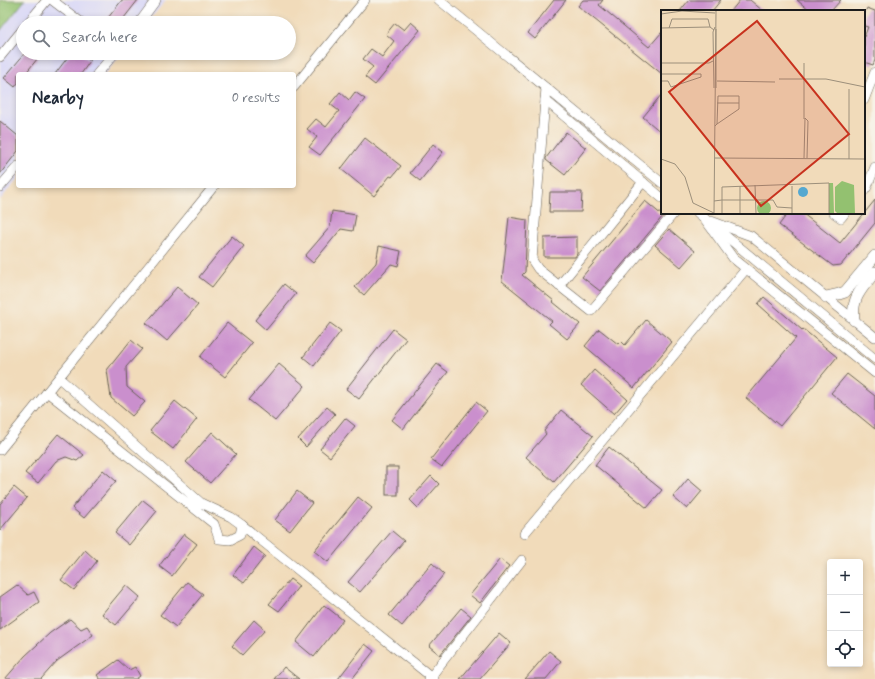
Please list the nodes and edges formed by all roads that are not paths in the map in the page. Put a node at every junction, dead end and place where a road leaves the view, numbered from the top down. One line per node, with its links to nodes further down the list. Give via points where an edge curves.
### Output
1 (47, 0): 6 (street)
2 (52, 0): 7 (street)
3 (156, 0): 8 (street)
4 (365, 0): 14 (street)
5 (439, 0): 15 (street)
6 (34, 16)
7 (73, 16)
8 (144, 16)
9 (16, 38): 10 (street)
10 (0, 57)
11 (109, 60): 12 (street)
12 (99, 72)
13 (875, 72): 16 (street)
14 (296, 86)
15 (546, 88): 17 (street); 21 (street)
16 (865, 97)
17 (545, 100): 20 (street); 33 (street, via 532,260 538,269)
18 (875, 167): 24 (street)
19 (16, 168): 22 (street)
20 (643, 182): 25 (street); 33 (street)
21 (661, 182)
22 (0, 187)
23 (212, 188): 39 (street)
24 (865, 190)
25 (661, 197)
26 (673, 214): 33 (street, via 591,311)
27 (835, 214): 28 (street, via 841,218)
28 (844, 214)
29 (701, 216): 31 (street, via 733,258); 34 (street, via 751,236); 37 (street)
30 (875, 256): 34 (main road, via 845,292)
31 (746, 269): 38 (street); 43 (street)
32 (875, 272): 35 (main road, via 855,299)
33 (559, 286)
34 (826, 297): 35 (street)
35 (854, 320): 36 (street)
36 (875, 337)
37 (875, 359)
38 (875, 373)
39 (58, 378): 40 (street); 42 (street, via 201,503)
40 (47, 392): 41 (street); 42 (street, via 214,524 219,539 230,540 240,535)
41 (0, 450)
42 (242, 525): 45 (street)
43 (524, 534)
44 (522, 560): 45 (street)
45 (431, 678)

